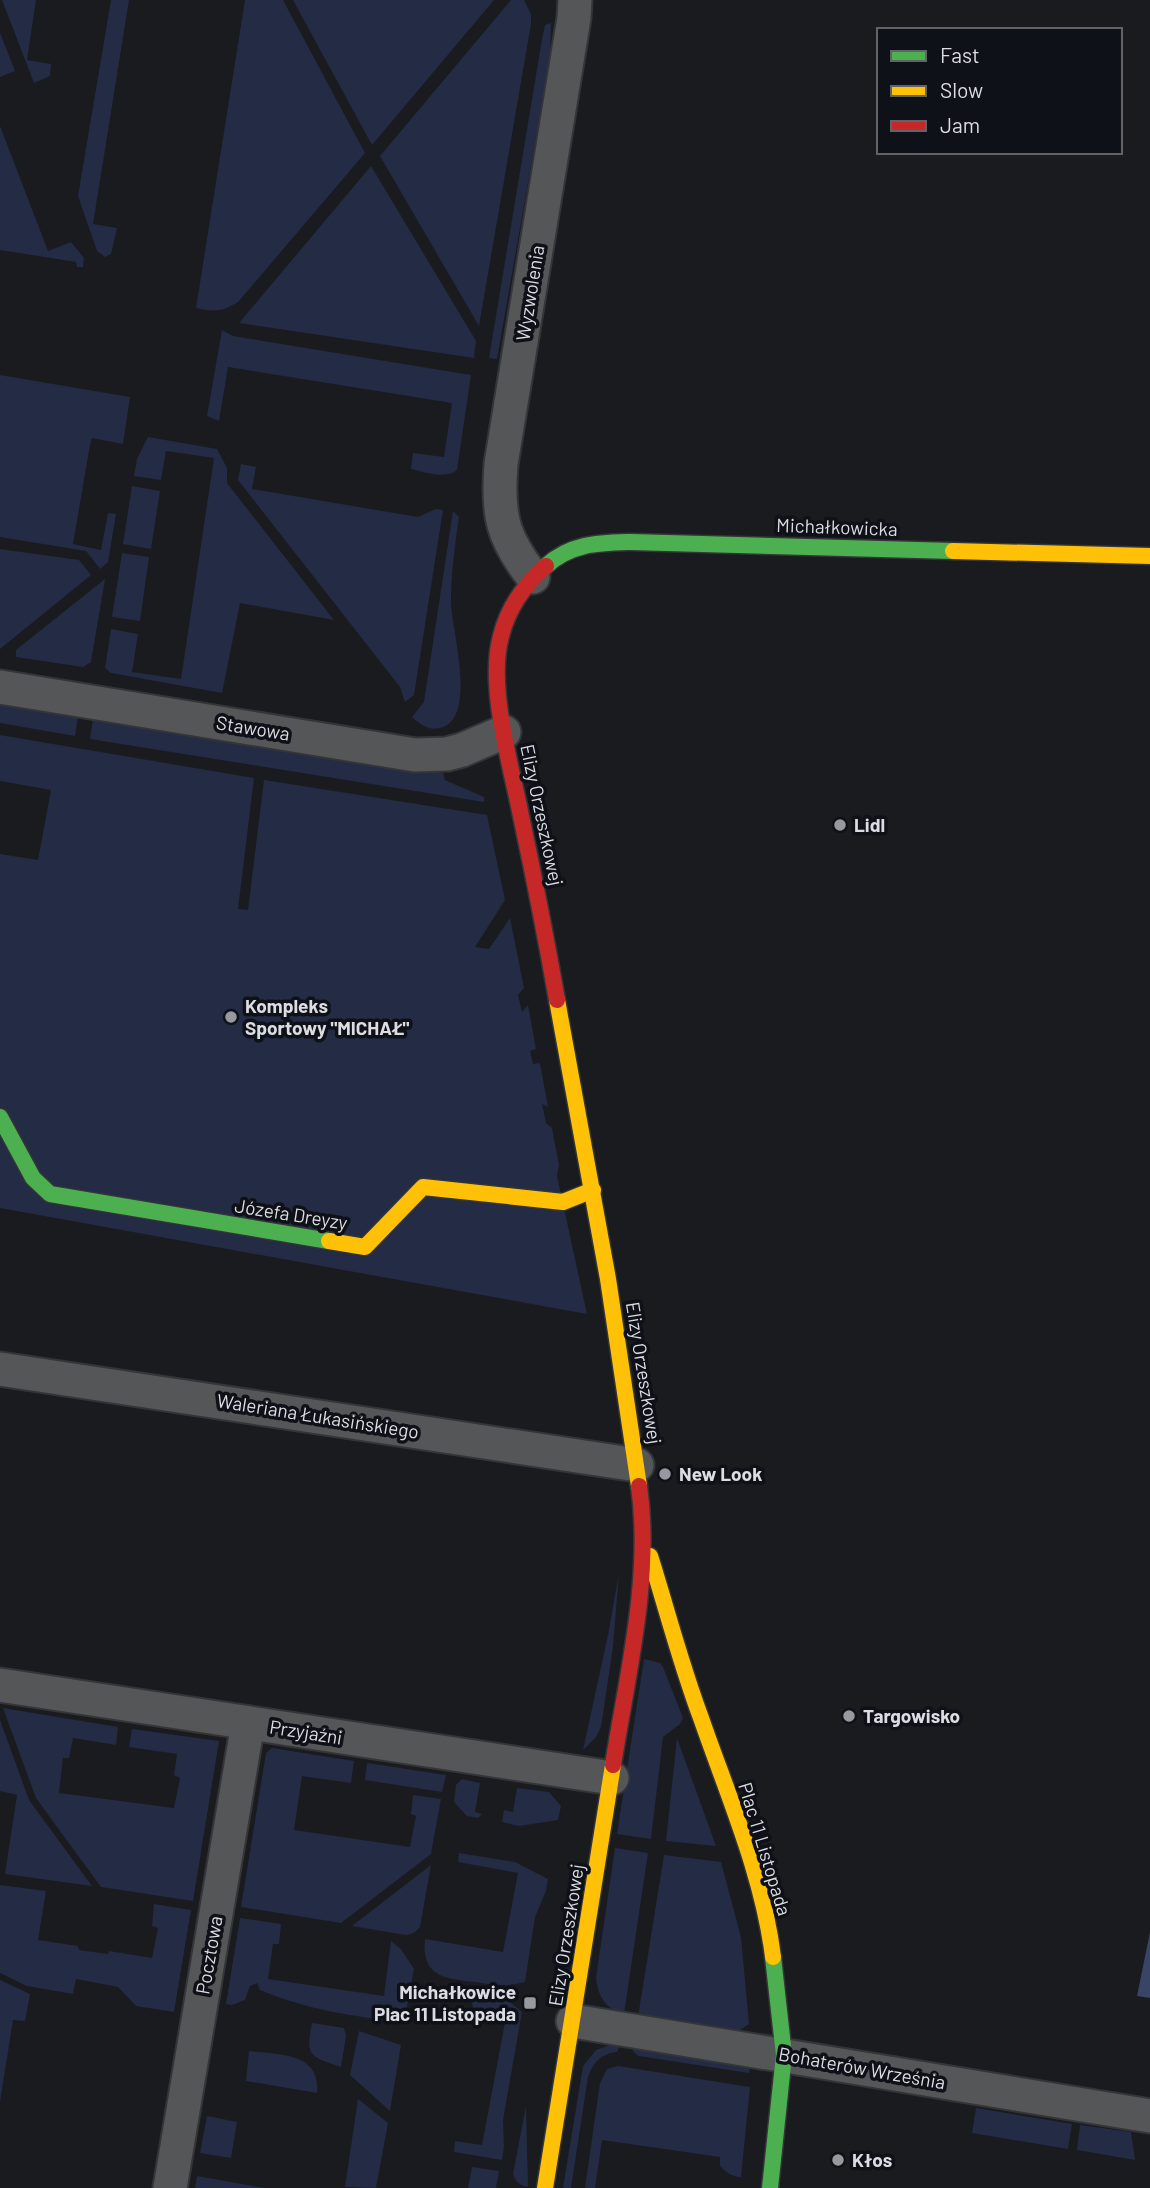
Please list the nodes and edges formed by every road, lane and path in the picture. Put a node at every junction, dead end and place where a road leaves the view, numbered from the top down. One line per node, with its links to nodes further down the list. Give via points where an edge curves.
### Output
1 (575, 0): 3 (street, Wyzwolenia, via 498,496 500,517 514,553)
2 (1150, 556): 3 (street, Michałkowicka, via 592,543 557,556)
3 (533, 577): 5 (street, Elizy Orzeszkowej, via 512,605 500,638 495,676)
4 (0, 687): 5 (street, Stawowa, via 415,755 447,754)
5 (504, 732): 7 (street, Elizy Orzeszkowej)
6 (0, 1117): 7 (street, Józefa Dreyzy, via 35,1182 50,1194 365,1247 423,1187 563,1202)
7 (593, 1190): 9 (street, Elizy Orzeszkowej)
8 (0, 1369): 9 (street, Waleriana Łukasińskiego)
9 (637, 1465): 10 (street, Elizy Orzeszkowej)
10 (643, 1533): 13 (street, Elizy Orzeszkowej, via 639,1603); 15 (street, Plac 11 Listopada, via 762,1900)
11 (0, 1685): 12 (street, Przyjaźni)
12 (248, 1723): 13 (street, Przyjaźni); 18 (street, Pocztowa)
13 (612, 1778): 14 (street, Elizy Orzeszkowej)
14 (573, 2021): 15 (street, Bohaterów Września); 19 (street, Elizy Orzeszkowej)
15 (784, 2055): 16 (street, Bohaterów Września); 17 (street, Plac 11 Listopada)
16 (1150, 2116)
17 (770, 2181)
18 (170, 2188)
19 (545, 2188)

